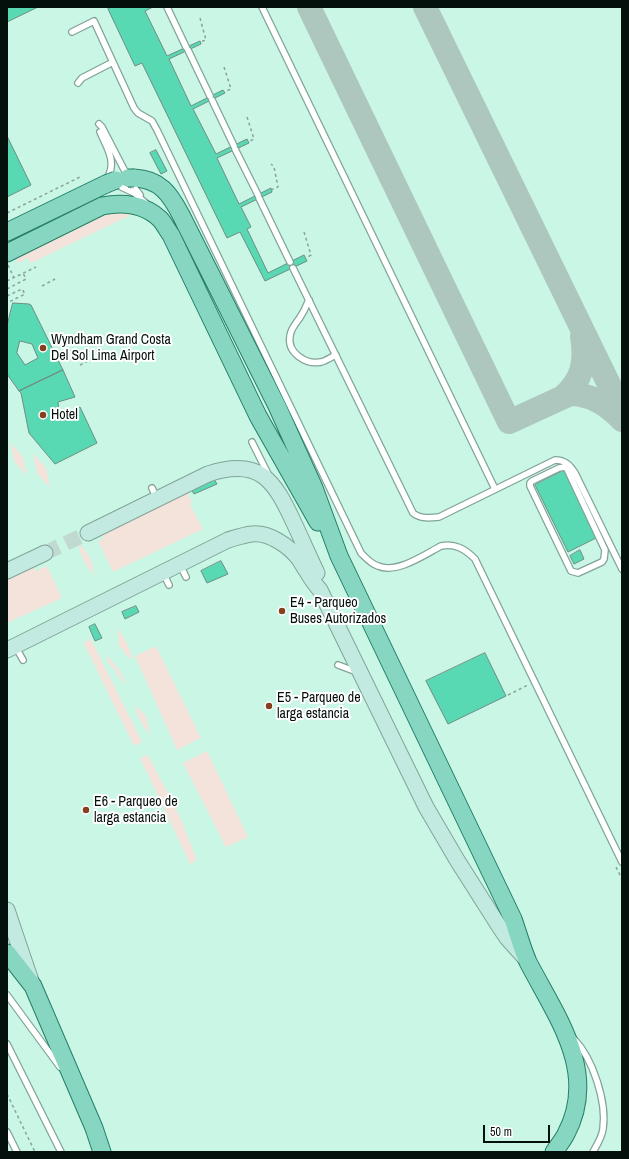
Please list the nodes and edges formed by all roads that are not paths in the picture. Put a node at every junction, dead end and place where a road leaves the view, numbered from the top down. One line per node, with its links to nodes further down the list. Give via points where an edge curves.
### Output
1 (167, 7): 14 (lane)
2 (262, 7): 20 (lane)
3 (72, 32): 4 (lane, via 94,21)
4 (113, 62): 5 (lane, via 82,78); 32 (lane, via 134,108 158,130 361,553 378,567 389,568 398,567 449,544 464,549 475,559)
5 (78, 83)
6 (99, 124): 9 (lane)
7 (100, 132): 8 (lane, via 112,160)
8 (105, 182): 9 (lane, via 126,189); 11 (lane, via 93,185)
9 (142, 199): 10 (lane)
10 (160, 219): 13 (main road, via 139,207 124,204 102,206); 24 (main road, via 171,235 258,416)
11 (7, 226)
12 (7, 232): 24 (main road, bridge, via 106,184 139,178 160,186 173,200 277,406 314,488)
13 (7, 252)
14 (290, 262)
15 (293, 268): 16 (lane)
16 (309, 300): 17 (lane); 17 (lane, via 291,330 290,347 301,358 309,361 322,362)
17 (336, 355): 20 (lane, via 415,516 439,516)
18 (252, 442): 19 (lane)
19 (273, 484): 22 (main road, via 249,470 221,470 155,494); 27 (main road, via 284,501 318,574)
20 (495, 489): 21 (lane, via 555,460 561,460 572,469)
21 (591, 512): 21 (lane, via 606,554 602,562 581,572 574,572 571,571 530,483 565,467); 25 (lane)
22 (88, 533)
23 (45, 553): 26 (main road)
24 (339, 556): 35 (main road, via 513,919)
25 (622, 569)
26 (7, 571)
27 (320, 590): 28 (main road, via 296,556 268,536 253,534 231,542 183,571); 31 (main road)
28 (11, 648): 29 (lane)
29 (23, 660)
30 (338, 665): 31 (lane)
31 (359, 672): 35 (main road, via 457,860 497,924)
32 (622, 862)
33 (7, 910): 36 (main road)
34 (7, 954): 36 (main road)
35 (527, 960): 38 (main road)
36 (33, 986): 40 (main road)
37 (7, 995): 40 (lane)
38 (564, 1028): 45 (main road, via 576,1066 578,1097 566,1134); 46 (lane, via 591,1066 602,1096 603,1131)
39 (7, 1044): 43 (lane)
40 (78, 1092): 44 (main road)
41 (7, 1132): 42 (lane)
42 (17, 1152)
43 (61, 1152)
44 (102, 1152)
45 (554, 1152)
46 (594, 1152)

